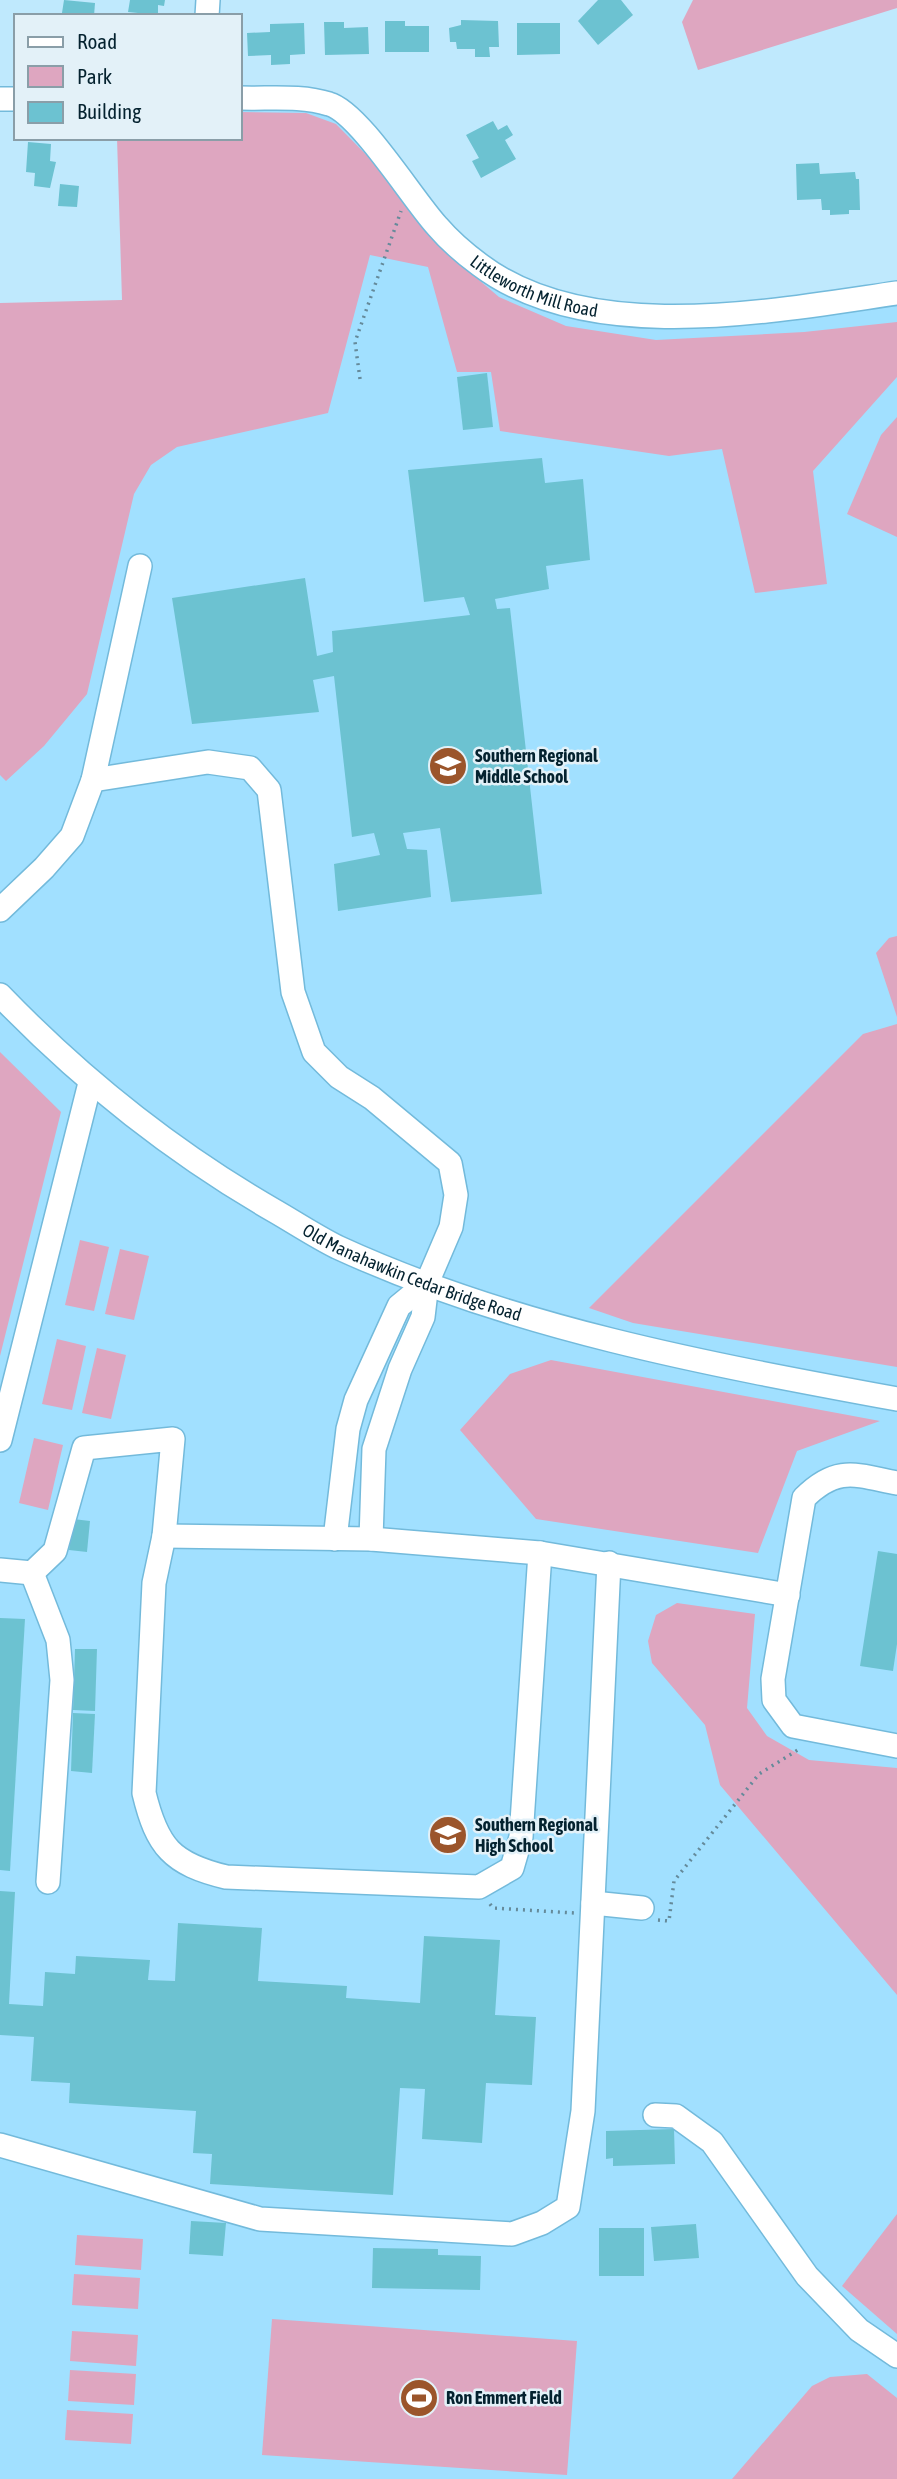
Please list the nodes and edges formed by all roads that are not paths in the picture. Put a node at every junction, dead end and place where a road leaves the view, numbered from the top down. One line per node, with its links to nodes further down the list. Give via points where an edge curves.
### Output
1 (242, 98): 2 (street, Littleworth Mill Road, via 332,104 386,160 437,227 481,266 527,291 600,312 670,318 749,313)
2 (897, 293)
3 (140, 566): 4 (street)
4 (93, 780): 5 (street, via 72,836); 8 (street, via 208,762 250,768 270,790 293,992 314,1052 339,1077 372,1098 450,1163 456,1195 451,1227)
5 (0, 910)
6 (0, 995): 7 (street, Old Manahawkin Cedar Bridge Road)
7 (90, 1083): 8 (street, Old Manahawkin Cedar Bridge Road, via 204,1170 334,1245); 10 (street)
8 (427, 1283): 9 (street, Old Manahawkin Cedar Bridge Road, via 570,1331); 13 (street, via 399,1306 356,1400 348,1429); 14 (street, via 423,1317 374,1449)
9 (897, 1399)
10 (0, 1440)
11 (897, 1483): 19 (street, via 850,1474 822,1480 804,1498)
12 (164, 1536): 13 (street); 15 (street, via 155,1583 144,1793 150,1821 163,1845 192,1869 226,1877 480,1887 512,1868 521,1838); 18 (street, via 173,1439 84,1448 55,1551)
13 (335, 1539): 14 (street)
14 (371, 1539): 15 (street)
15 (540, 1553): 16 (street)
16 (609, 1563): 19 (street); 22 (street)
17 (0, 1570): 18 (street)
18 (32, 1573): 21 (street, via 58,1640 62,1680)
19 (788, 1595): 20 (street, via 773,1679 775,1700 793,1726)
20 (897, 1746)
21 (48, 1882)
22 (592, 1909): 23 (street); 25 (street, via 584,2088 568,2207 542,2223 512,2234 260,2219)
23 (646, 1914)
24 (655, 2115): 26 (street, via 676,2116 712,2142 807,2276 859,2330)
25 (0, 2145)
26 (897, 2356)

